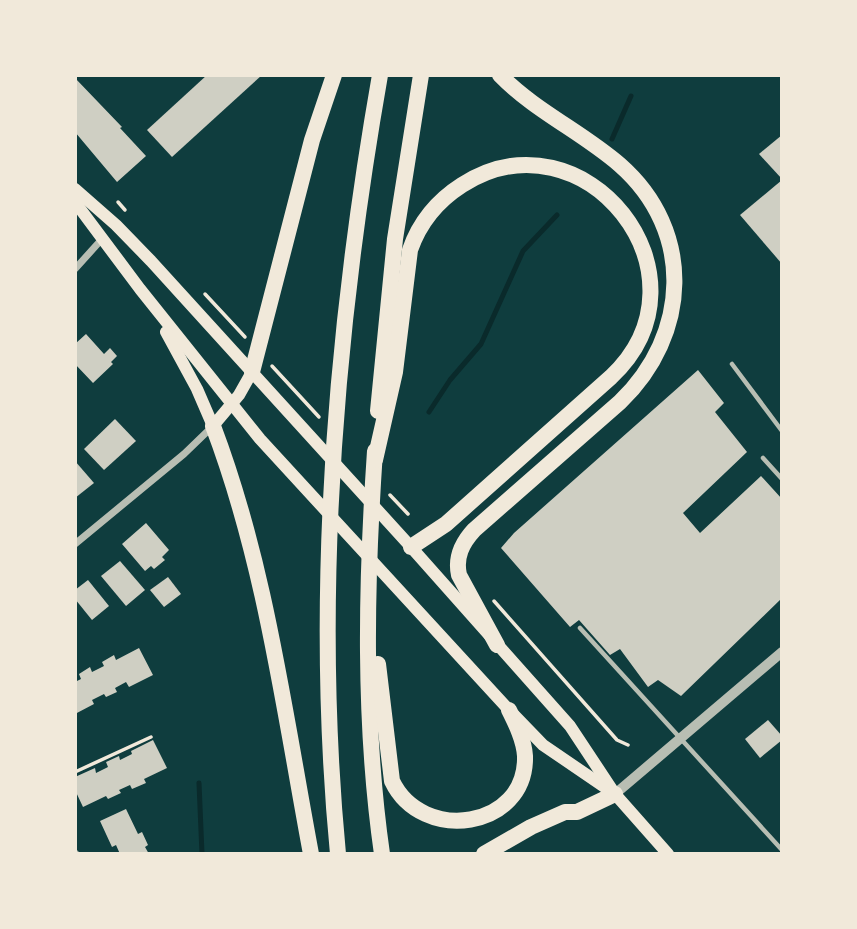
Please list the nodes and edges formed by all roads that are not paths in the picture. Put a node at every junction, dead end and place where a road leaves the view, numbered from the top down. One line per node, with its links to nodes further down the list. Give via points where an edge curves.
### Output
1 (334, 75): 11 (highway, via 312,140)
2 (380, 75): 29 (highway, via 358,208 335,418 328,555 331,755)
3 (421, 75): 16 (highway, via 395,239)
4 (500, 75): 22 (highway, via 620,165 641,187 668,237 675,282 664,340 641,380 464,542 457,563 459,575)
5 (75, 189): 11 (main road, via 151,261)
6 (75, 202): 7 (main road)
7 (102, 240): 8 (street); 9 (main road)
8 (75, 269)
9 (140, 289): 12 (main road); 13 (main road)
10 (732, 364): 14 (lane)
11 (252, 372): 12 (main road); 19 (main road)
12 (232, 405): 13 (main road); 24 (main road)
13 (213, 426): 18 (street); 28 (highway, via 252,549)
14 (782, 431)
15 (764, 458): 17 (lane)
16 (374, 460): 19 (highway, via 395,372 411,250 415,235 432,211 468,181 516,166 561,172 600,190 625,214 647,257 651,292 640,338 611,377 455,516); 20 (highway)
17 (782, 479)
18 (75, 544)
19 (411, 547): 22 (main road)
20 (369, 599): 24 (highway, via 390,772 396,790 410,805 451,822 480,817 505,802 517,786 525,757); 30 (highway, via 370,722)
21 (580, 628): 25 (lane)
22 (497, 645): 26 (main road, via 570,726)
23 (782, 652): 25 (street)
24 (509, 710): 26 (main road, via 543,745)
25 (681, 737): 26 (street); 27 (lane)
26 (615, 794): 31 (highway, via 554,817); 32 (main road)
27 (782, 850)
28 (311, 854)
29 (338, 854)
30 (382, 854)
31 (484, 854)
32 (668, 854)

